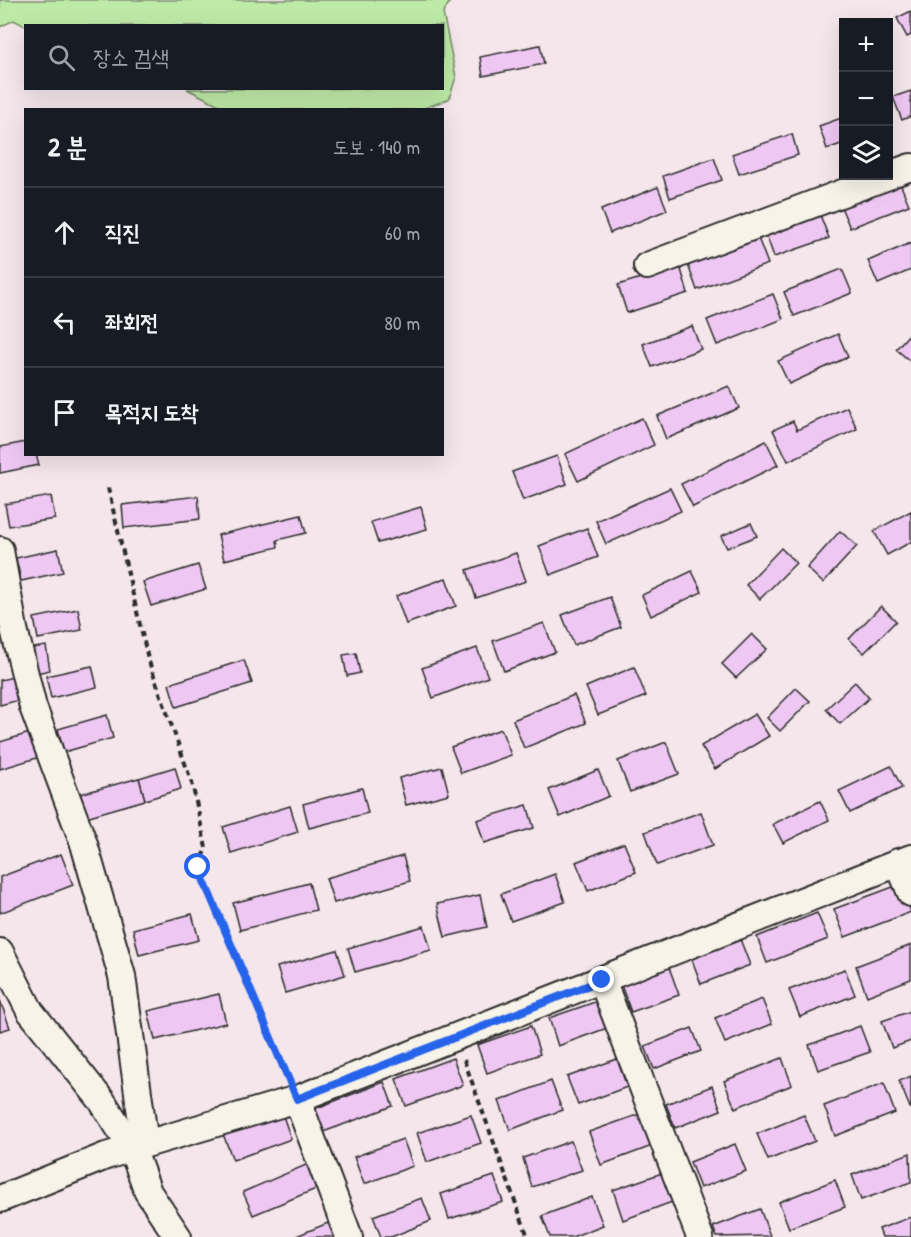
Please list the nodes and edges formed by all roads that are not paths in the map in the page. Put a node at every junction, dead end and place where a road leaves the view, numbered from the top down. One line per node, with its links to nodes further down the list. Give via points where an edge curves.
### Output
1 (911, 167): 2 (street)
2 (893, 173)
3 (875, 180): 4 (street)
4 (647, 266)
5 (0, 550): 11 (street, via 33,707 84,844 122,976)
6 (905, 860): 7 (street); 9 (street)
7 (911, 893)
8 (0, 952): 11 (street, via 30,1011)
9 (602, 980): 10 (street); 15 (street)
10 (297, 1099): 11 (street); 14 (street)
11 (139, 1146): 12 (street); 13 (street, via 148,1192)
12 (0, 1199)
13 (178, 1237)
14 (349, 1237)
15 (700, 1237)

